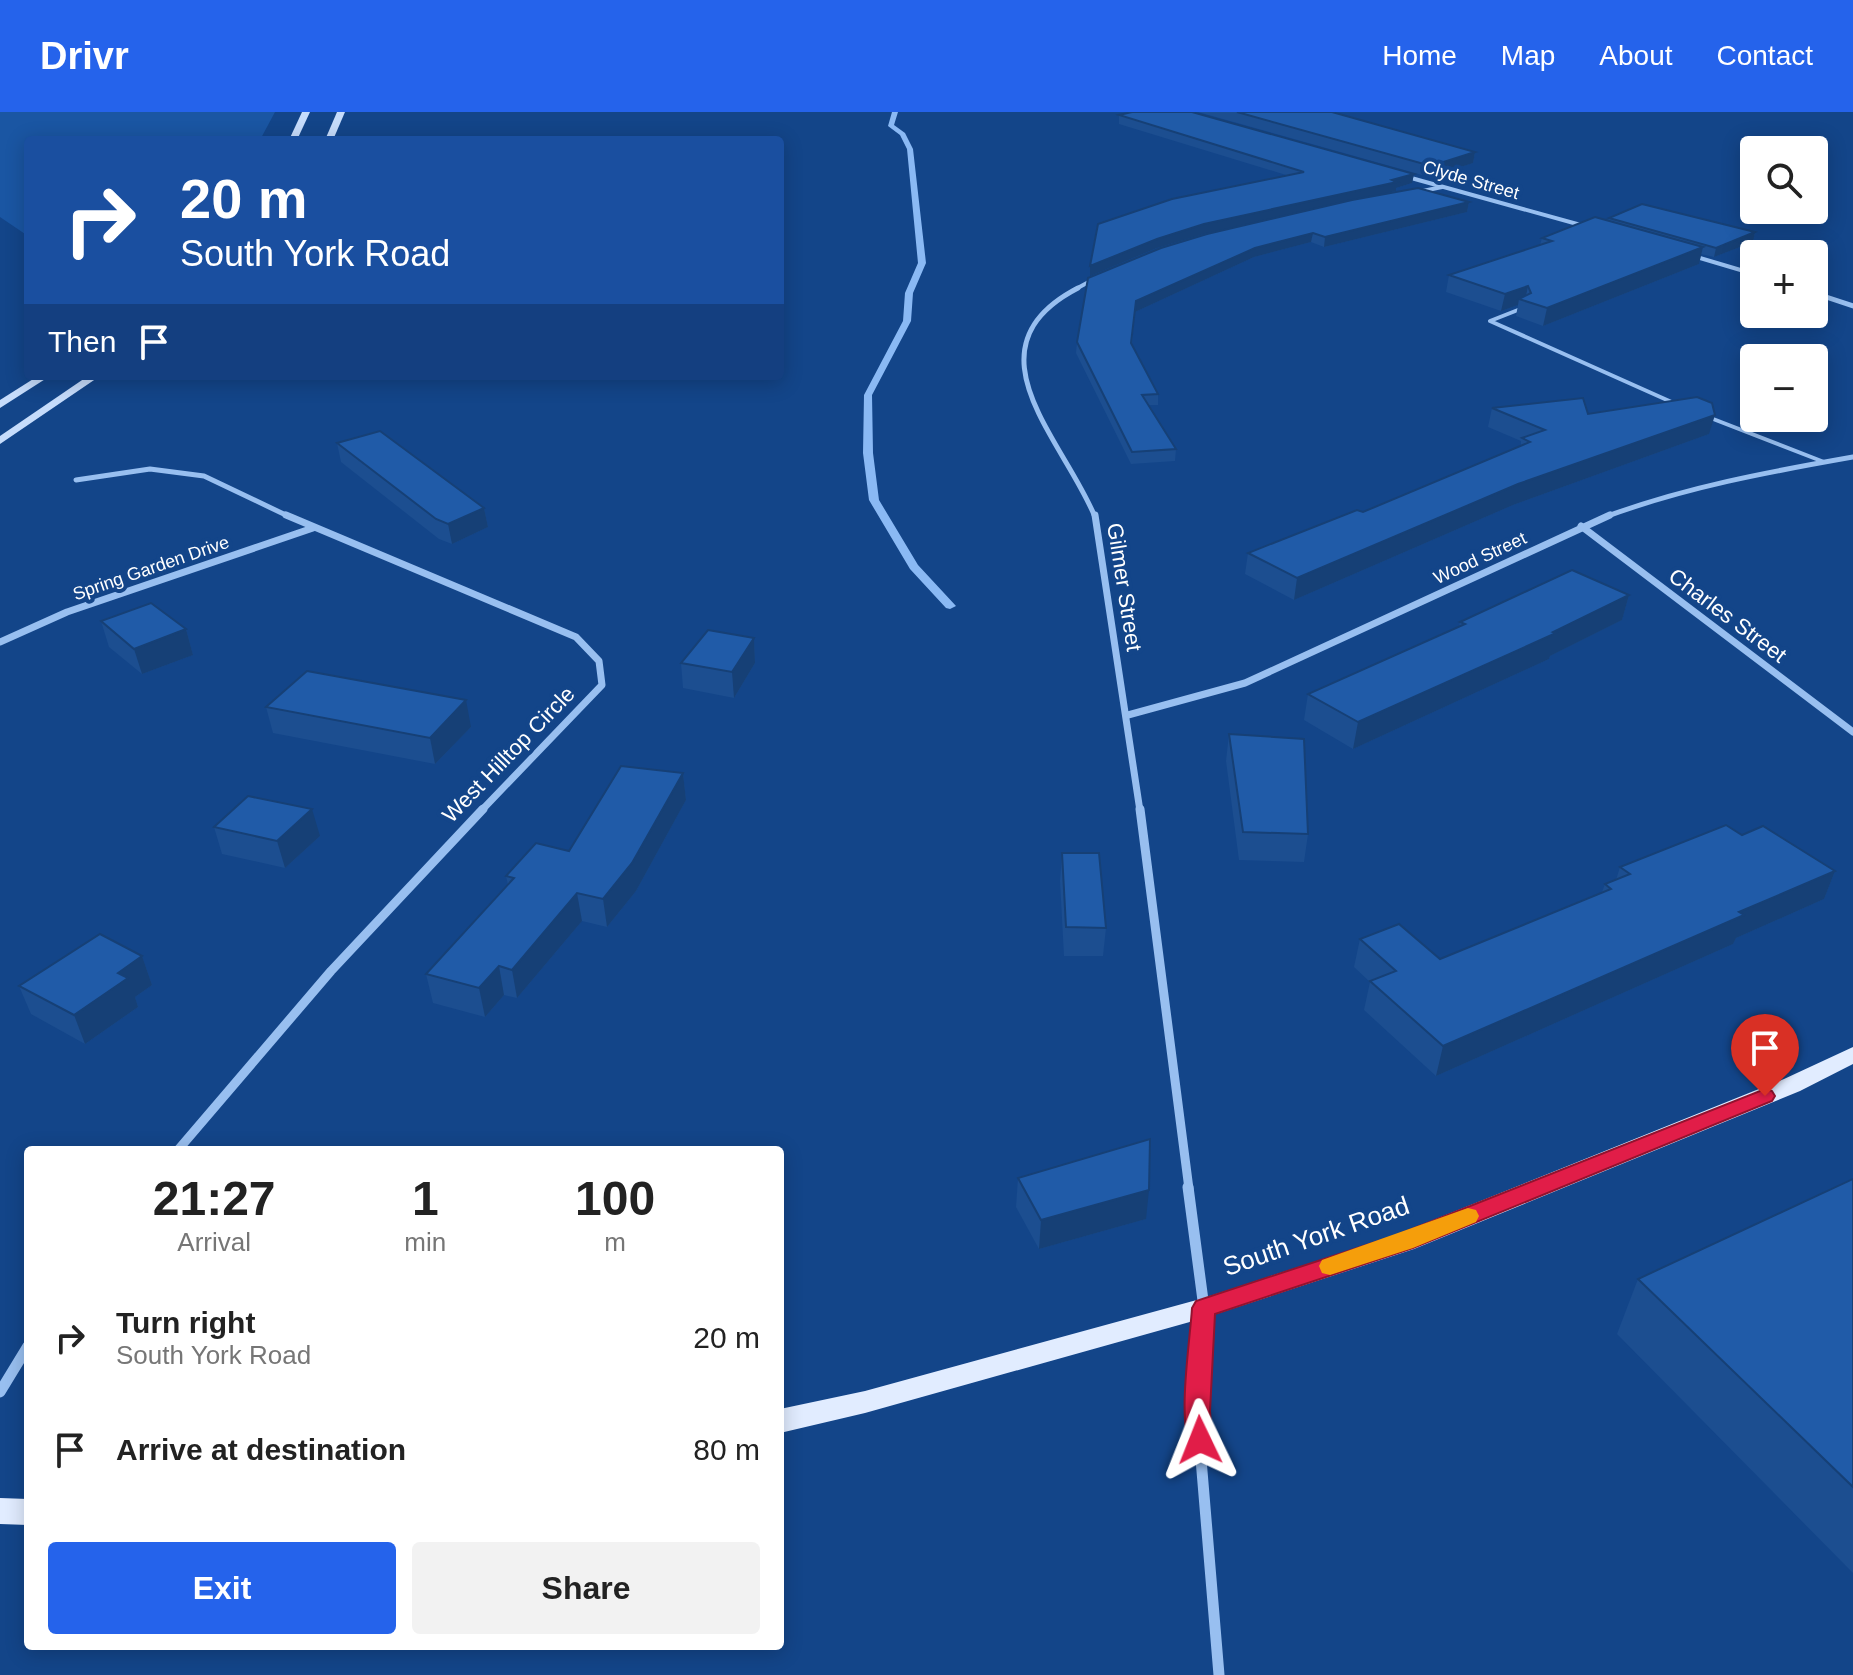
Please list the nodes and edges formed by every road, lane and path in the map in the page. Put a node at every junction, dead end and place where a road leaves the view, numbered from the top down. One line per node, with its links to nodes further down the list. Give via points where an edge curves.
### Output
1 (306, 112): 3 (main road)
2 (341, 112): 4 (main road)
3 (295, 136)
4 (331, 136)
5 (1399, 174): 6 (street, Clyde Street)
6 (1442, 187): 7 (street); 8 (street, Clyde Street)
7 (1413, 193)
8 (1591, 228)
9 (1680, 253): 10 (street)
10 (1740, 270)
11 (1098, 276): 27 (street, Gilmer Street, via 1052,301 1038,315 1029,331 1023,366 1033,404 1095,515)
12 (1828, 298): 13 (street)
13 (1853, 306)
14 (1523, 308): 18 (lane, via 1490,321)
15 (39, 380): 17 (main road)
16 (89, 380): 20 (main road)
17 (0, 405)
18 (1677, 405)
19 (1706, 416): 22 (lane)
20 (0, 441)
21 (1853, 457): 22 (street, Wood Street)
22 (1824, 462): 24 (street, Wood Street, via 1705,484)
23 (76, 480): 25 (street, West Hilltop Circle, via 150,469 204,476)
24 (1581, 526): 27 (street, Wood Street, via 1245,683); 28 (street, Charles Street)
25 (313, 528): 26 (street, Spring Garden Drive, via 67,612); 30 (street, West Hilltop Circle, via 576,637 599,661 602,685 412,883)
26 (0, 642)
27 (1128, 715): 31 (street, Gilmer Street)
28 (1853, 732)
29 (1853, 1055): 31 (main road, South York Road, via 1792,1085 1405,1242)
30 (181, 1146)
31 (1204, 1308): 34 (main road, South York Road); 37 (street, Gilmer Street, via 1197,1411)
32 (24, 1353): 33 (street)
33 (0, 1392)
34 (784, 1420)
35 (0, 1511): 36 (main road)
36 (24, 1512)
37 (1219, 1675)

